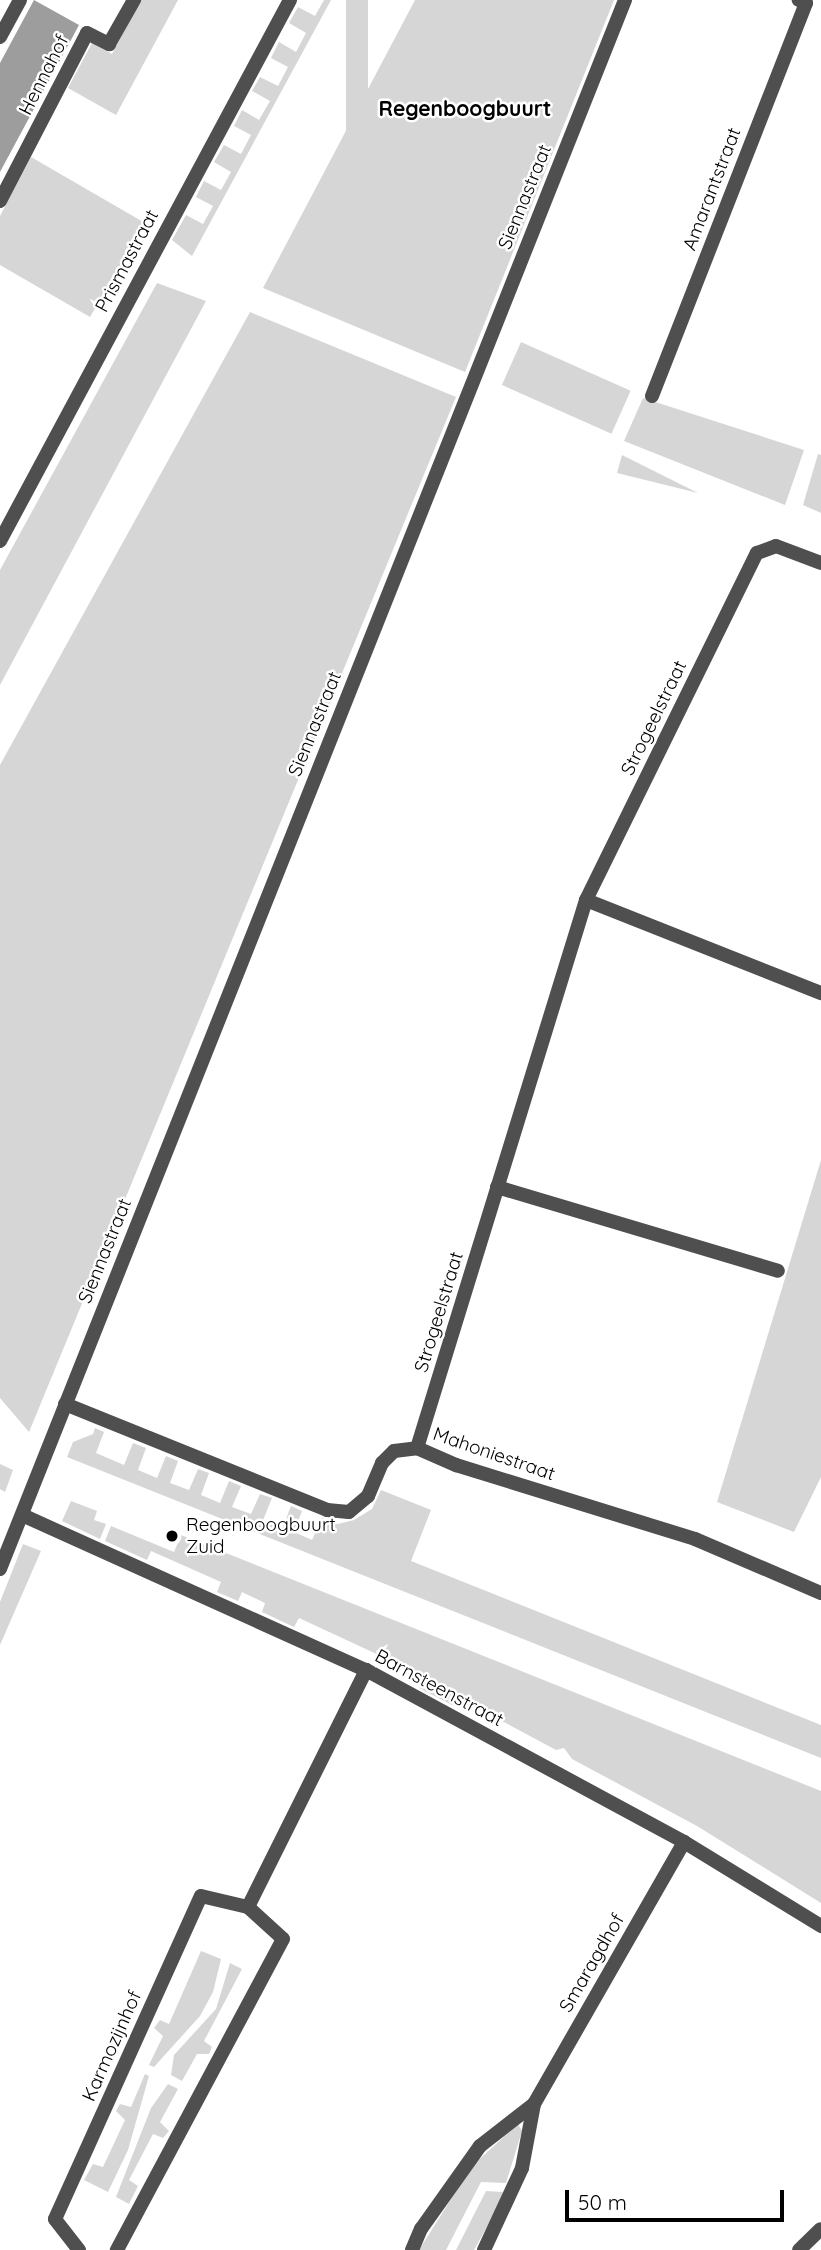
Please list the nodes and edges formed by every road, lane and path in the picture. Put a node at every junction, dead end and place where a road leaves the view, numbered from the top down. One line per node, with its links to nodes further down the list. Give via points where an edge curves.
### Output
1 (20, 0): 6 (street)
2 (134, 0): 7 (street, Hennahof, via 109,44 87,33)
3 (290, 0): 9 (street, Prismastraat)
4 (625, 0): 15 (street, Siennastraat)
5 (799, 0): 8 (street, Amarantstraat, via 806,3)
6 (0, 37)
7 (0, 201)
8 (652, 396)
9 (0, 541)
10 (821, 564): 11 (street, Strogeelstraat, via 776,545 757,553)
11 (586, 900): 12 (street); 13 (street, Strogeelstraat)
12 (821, 993)
13 (497, 1187): 14 (street); 16 (street, Strogeelstraat)
14 (778, 1271)
15 (65, 1404): 16 (street, Mahoniestraat, via 327,1510 349,1512 368,1496 382,1463 394,1451); 17 (street, Siennastraat)
16 (417, 1448): 19 (street, Mahoniestraat, via 456,1465 695,1539)
17 (22, 1515): 18 (street, Siennastraat); 20 (street, Barnsteenstraat)
18 (0, 1569)
19 (821, 1593)
20 (366, 1670): 21 (street, Barnsteenstraat); 22 (street)
21 (684, 1842): 23 (street, Barnsteenstraat); 24 (street, Smaragdhof)
22 (247, 1907): 26 (street, Karmozijnhof, via 201,1896 55,2219); 27 (street, Karmozijnhof, via 283,1939)
23 (821, 1926)
24 (534, 2104): 28 (street, Smaragdhof, via 480,2146 421,2229); 29 (street, Smaragdhof, via 522,2168)
25 (821, 2229): 30 (street)
26 (79, 2250)
27 (117, 2250)
28 (412, 2250)
29 (484, 2250)
30 (799, 2250)

